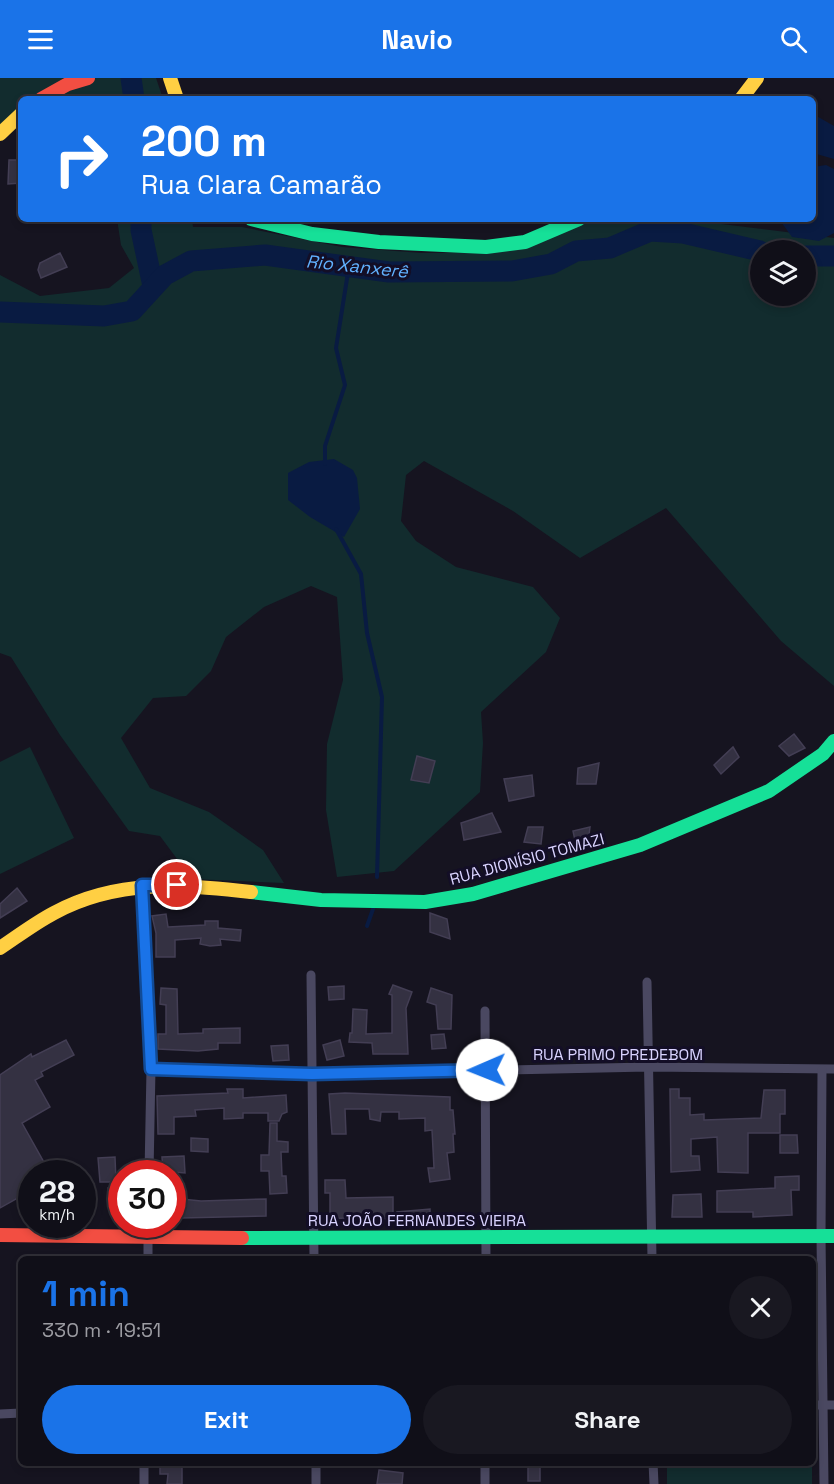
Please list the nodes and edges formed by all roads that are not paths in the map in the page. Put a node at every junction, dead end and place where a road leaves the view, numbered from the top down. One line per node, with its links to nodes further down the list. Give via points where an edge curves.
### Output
1 (88, 78): 4 (street)
2 (171, 78): 5 (street)
3 (757, 78): 6 (street)
4 (46, 96)
5 (176, 96)
6 (743, 96)
7 (18, 117): 8 (street)
8 (0, 134)
9 (263, 222): 10 (street, via 312,234 486,248 525,242)
10 (572, 222)
11 (834, 741): 12 (street, RUA DIONÍSIO TOMAZI, via 823,754 769,791 640,845 473,894 425,902 321,900 194,885)
12 (142, 885): 13 (street, RUA DIONÍSIO TOMAZI, via 54,912); 18 (street)
13 (0, 948)
14 (311, 975): 22 (street)
15 (647, 982): 17 (street)
16 (485, 1011): 20 (street)
17 (648, 1067): 20 (street, RUA PRIMO PREDEBOM); 21 (street, RUA PRIMO PREDEBOM); 27 (street)
18 (151, 1069): 22 (street, RUA PRIMO PREDEBOM); 23 (street)
19 (834, 1069): 21 (street, RUA PRIMO PREDEBOM)
20 (487, 1070): 22 (street, RUA PRIMO PREDEBOM); 26 (street)
21 (822, 1070): 28 (street)
22 (312, 1074): 25 (street)
23 (149, 1160)
24 (0, 1235): 29 (street, RUA JOÃO FERNANDES VIEIRA)
25 (314, 1236): 26 (street, RUA JOÃO FERNANDES VIEIRA); 31 (street, RUA JOÃO FERNANDES VIEIRA); 33 (street)
26 (486, 1236): 27 (street, RUA JOÃO FERNANDES VIEIRA); 34 (street)
27 (652, 1236): 28 (street, RUA JOÃO FERNANDES VIEIRA); 35 (street)
28 (827, 1236): 36 (street)
29 (108, 1237)
30 (148, 1238): 32 (street)
31 (186, 1238)
32 (148, 1256)
33 (314, 1256)
34 (486, 1256)
35 (652, 1256)
36 (818, 1405): 37 (street); 48 (street)
37 (834, 1405)
38 (18, 1413): 39 (street)
39 (0, 1414)
40 (144, 1466): 44 (street)
41 (316, 1466): 45 (street)
42 (485, 1466): 46 (street)
43 (653, 1466): 47 (street)
44 (144, 1484)
45 (316, 1484)
46 (485, 1484)
47 (654, 1484)
48 (824, 1484)

